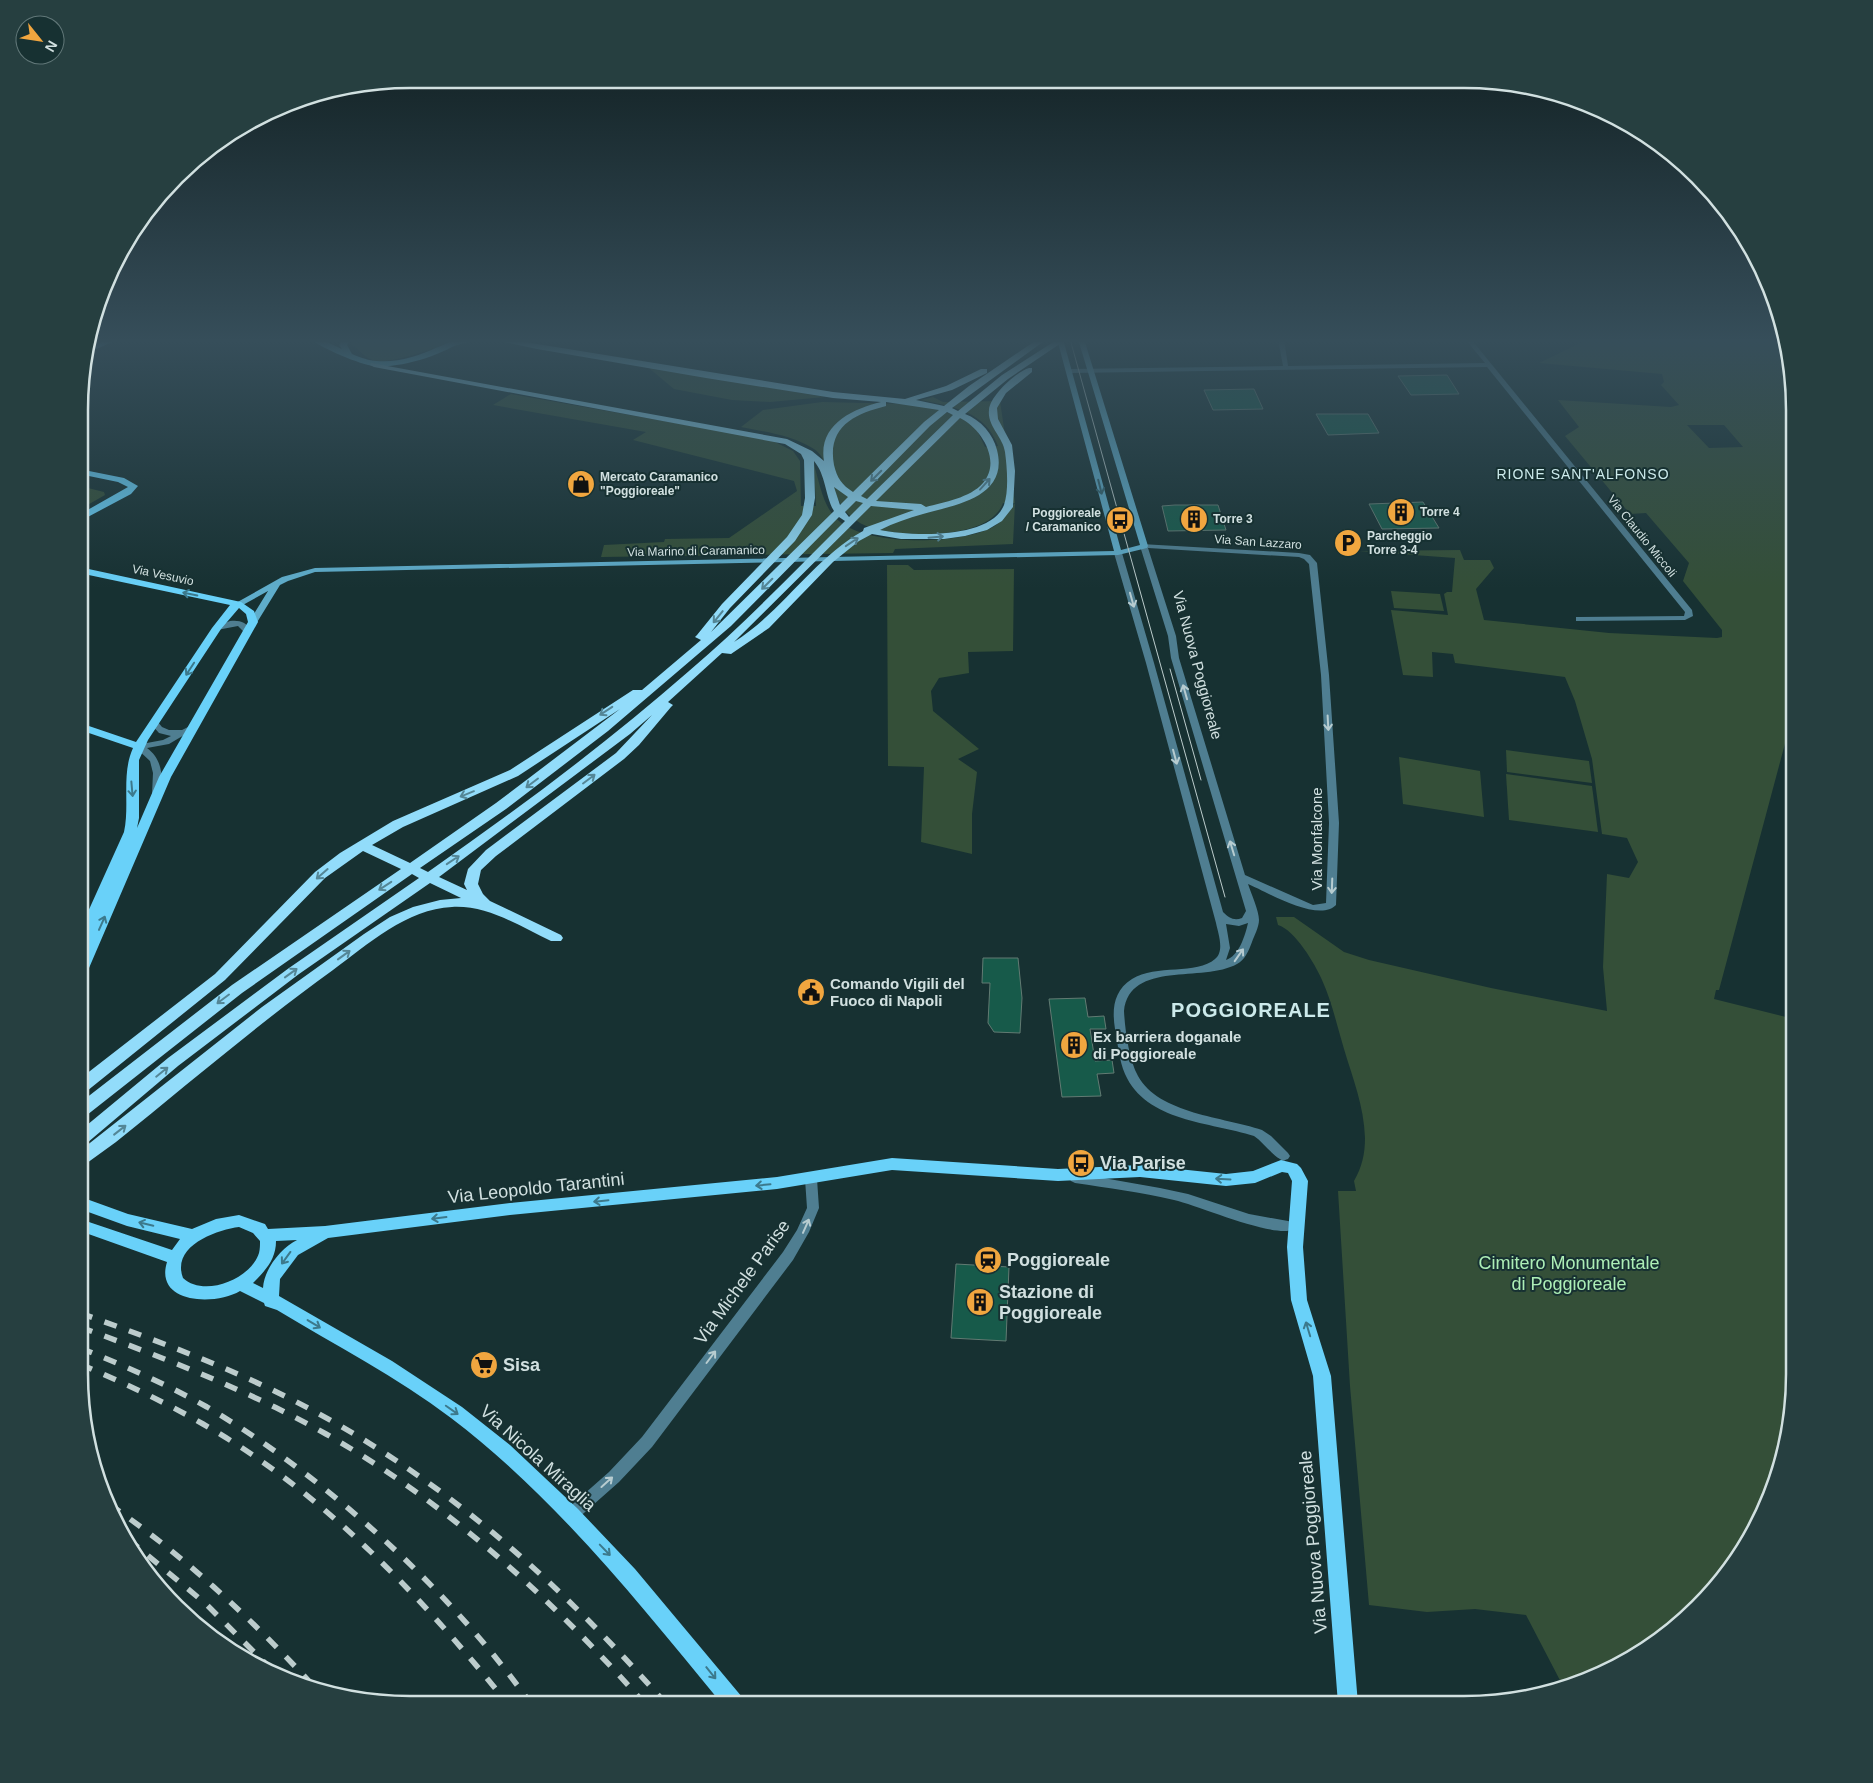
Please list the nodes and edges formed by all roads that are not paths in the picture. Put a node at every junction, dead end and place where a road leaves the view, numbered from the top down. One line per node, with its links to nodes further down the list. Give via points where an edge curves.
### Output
1 (688, 422): 10 (highway, via 766,436)
2 (841, 422): 14 (highway, via 833,432 827,457 832,475 843,490 857,498 883,505 920,507)
3 (930, 422): 24 (highway, one-way to 24, via 750,602)
4 (949, 422): 25 (highway, via 749,623)
5 (976, 422): 14 (highway, one-way to 5, via 976,493 989,481 994,460 991,444)
6 (995, 422): 10 (highway, one-way to 6, via 821,463 835,506 854,525 911,538 953,535 989,524 1008,508 1009,452)
7 (1084, 422): 17 (main road, Via Nuova Poggioreale, one-way to 17)
8 (1107, 422): 16 (main road, Via Nuova Poggioreale)
9 (1536, 422): 21 (street, Via Claudio Miccoli, via 1690,616)
10 (794, 445): 24 (highway, one-way to 24, via 809,460 807,515 791,539 726,606)
11 (88, 473): 13 (main road, via 132,484 133,489)
12 (88, 481): 13 (main road, via 115,487 122,491)
13 (121, 496): 15 (main road)
14 (947, 503): 25 (highway, one-way to 14, via 756,633 856,538 897,519)
15 (88, 514)
16 (1144, 546): 17 (main road, Via San Lazzaro); 26 (street, Via San Lazzaro, via 1299,555 1311,560); 33 (street, Via Nuova Poggioreale, one-way to 16)
17 (1118, 553): 19 (main road, Via Marino di Caramanico, via 315,570); 36 (street, Via Nuova Poggioreale, one-way to 36)
18 (88, 572): 20 (main road, Via Vesuvio, one-way to 18)
19 (278, 582): 20 (main road, Via Marino di Caramanico); 22 (main road)
20 (238, 604): 22 (main road, via 253,616); 23 (main road)
21 (1579, 619)
22 (251, 626): 23 (street, via 238,623); 28 (main road)
23 (217, 628): 27 (main road, one-way to 27)
24 (678, 667): 32 (highway, one-way to 32, via 514,773 398,824); 42 (highway, one-way to 42, via 508,801 237,989)
25 (694, 673): 34 (highway, one-way to 25, via 471,884 479,864 620,756); 43 (highway, one-way to 25, via 294,971 519,813)
26 (1325, 675): 33 (street, Via Monfalcone, one-way to 33, via 1334,823 1332,905 1312,908)
27 (154, 723): 28 (street, via 167,733); 30 (main road)
28 (192, 728): 30 (street, via 166,742); 31 (main road)
29 (88, 729): 30 (main road)
30 (139, 747): 31 (street, via 154,759); 37 (main road, one-way to 37, via 132,760 133,818 130,832)
31 (157, 794): 39 (main road, one-way to 31)
32 (361, 846): 34 (highway); 41 (highway, one-way to 41, via 320,875 237,962 199,995)
33 (1240, 877): 35 (street, Via Nuova Poggioreale)
34 (487, 906): 38 (highway); 44 (highway, one-way to 34, via 246,1028 395,920 437,903)
35 (1251, 912): 36 (street, via 1246,920 1235,923); 40 (street, Via Nuova Poggioreale, one-way to 35, via 1224,966 1239,958 1252,928)
36 (1218, 913): 40 (street, Via Nuova Poggioreale, via 1226,954 1216,964)
37 (88, 926)
38 (556, 938)
39 (88, 955)
40 (1197, 969): 45 (street, Via Nuova Poggioreale, via 1151,974 1126,990 1118,1007 1132,1077 1140,1089 1161,1105 1253,1130)
41 (88, 1082)
42 (88, 1106)
43 (88, 1132)
44 (88, 1154)
45 (1284, 1156)
46 (1058, 1175): 47 (main road, via 892,1164); 49 (street, via 1150,1190 1266,1224); 59 (main road, Via Nuova Poggioreale, one-way to 46, via 1322,1376 1299,1300 1295,1247 1300,1181 1296,1172 1287,1166 1275,1167 1241,1179 1226,1180 1140,1171)
47 (811, 1179): 51 (main road, Via Leopoldo Tarantini, one-way to 51, via 510,1209); 57 (street, Via Michele Parise, one-way to 47, via 647,1442 788,1256 814,1208)
48 (88, 1206): 53 (main road, one-way to 48, via 127,1220)
49 (1288, 1226)
50 (88, 1229): 54 (main road)
51 (325, 1232): 52 (main road, Via Leopoldo Tarantini); 56 (main road, one-way to 56, via 292,1250 272,1278)
52 (265, 1234): 53 (main road, via 252,1223 239,1221 215,1225); 55 (main road, via 268,1250 264,1262)
53 (194, 1236): 54 (main road, via 182,1246)
54 (175, 1258): 55 (main road, via 173,1270 176,1280 189,1291 209,1294)
55 (240, 1284): 56 (main road, Via Nicola Miraglia)
56 (271, 1301): 57 (main road, Via Nicola Miraglia, one-way to 57, via 386,1366 456,1412 504,1451)
57 (571, 1515): 58 (main road, Via Nicola Miraglia, one-way to 58, via 628,1575)
58 (728, 1696)
59 (1347, 1696)

